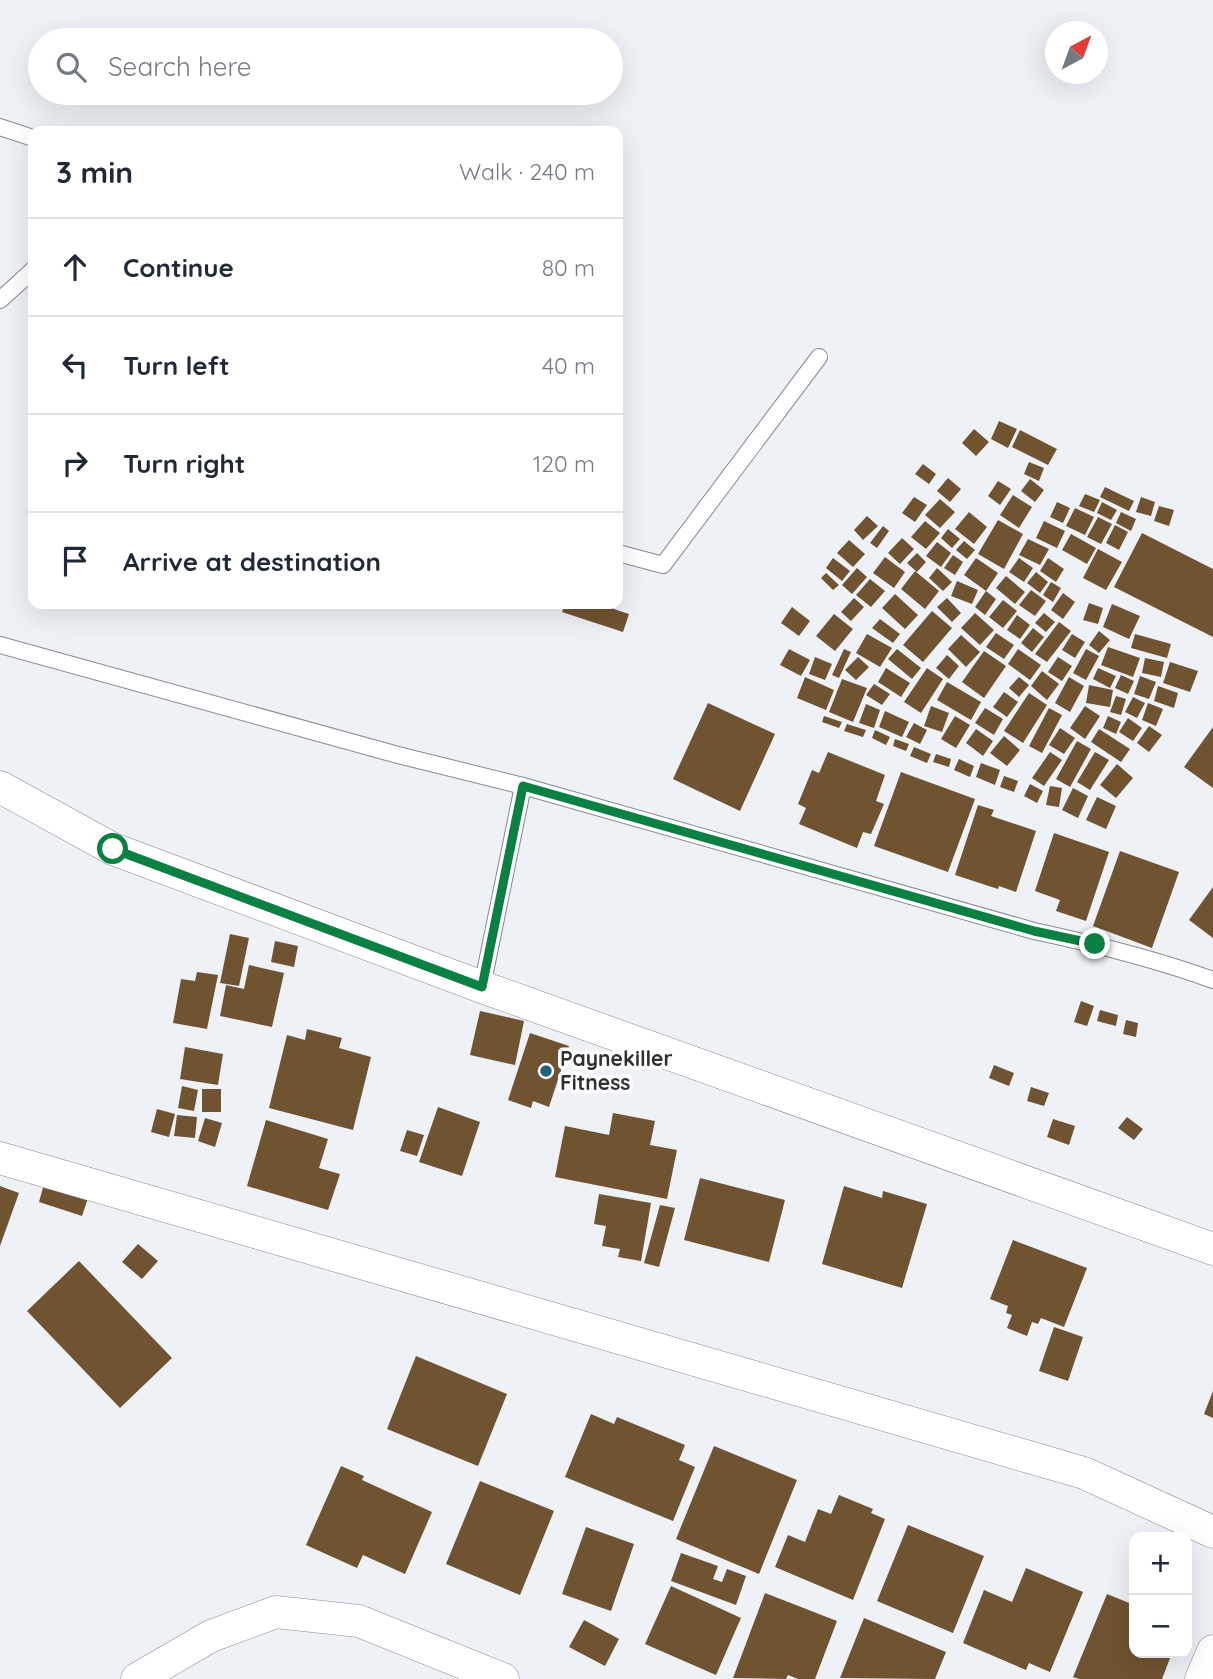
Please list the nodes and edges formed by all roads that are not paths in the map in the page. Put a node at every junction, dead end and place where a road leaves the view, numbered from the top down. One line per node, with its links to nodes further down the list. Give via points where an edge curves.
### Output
1 (0, 127): 2 (lane)
2 (28, 136)
3 (28, 275): 4 (lane)
4 (0, 300)
5 (819, 357): 6 (lane, via 663,565)
6 (623, 554)
7 (0, 645): 8 (lane)
8 (523, 786): 10 (lane); 11 (lane)
9 (0, 787): 11 (street, via 113,849)
10 (1213, 980)
11 (482, 987): 13 (street)
12 (0, 1158): 14 (street, via 1084,1473)
13 (1213, 1249)
14 (1213, 1532)
15 (1213, 1651): 18 (street)
16 (137, 1679): 17 (street, via 211,1636 276,1612 359,1621)
17 (503, 1679)
18 (1201, 1679)

